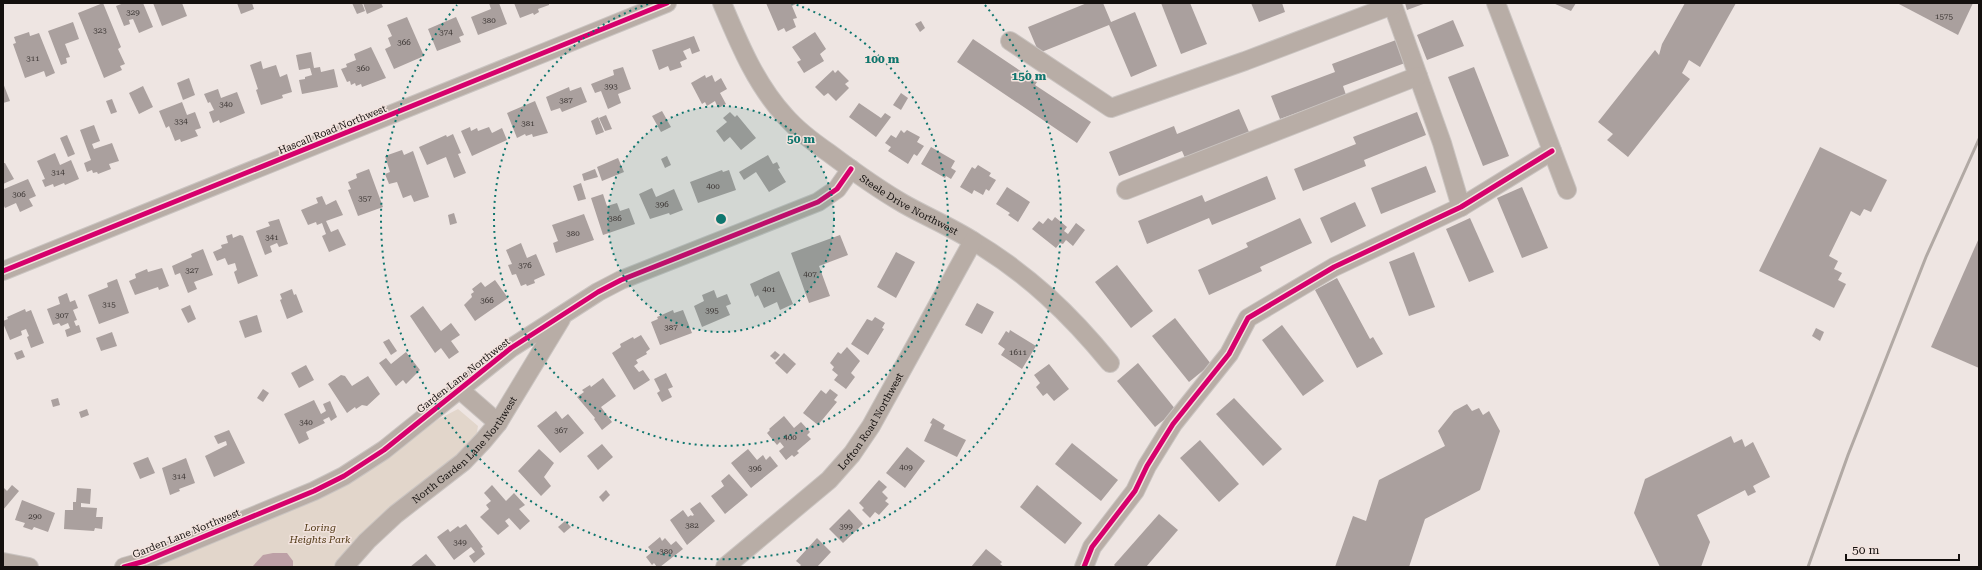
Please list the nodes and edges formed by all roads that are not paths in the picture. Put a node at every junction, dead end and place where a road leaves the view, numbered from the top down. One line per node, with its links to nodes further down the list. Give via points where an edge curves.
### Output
1 (667, 3): 13 (street, Hascall Road Northwest)
2 (722, 3): 8 (street, Steele Drive Northwest, via 747,60 770,98 802,134)
3 (1496, 3): 7 (street)
4 (1392, 4): 5 (street, via 1245,61 1111,108); 6 (street)
5 (1010, 41)
6 (1418, 76): 9 (street); 11 (street)
7 (1552, 150): 10 (street); 11 (street)
8 (851, 169): 12 (street, Steele Drive Northwest, via 902,203); 14 (street, Garden Lane Northwest, via 837,189 818,202 621,280)
9 (1126, 190)
10 (1567, 190)
11 (1461, 207): 23 (street, via 1334,267 1248,318 1229,354 1173,424 1147,466 1136,491 1092,547)
12 (973, 240): 15 (street, Steele Drive Northwest, via 1014,267 1049,296 1083,330); 22 (street, Lofton Road Northwest, via 871,426 852,454 828,480)
13 (3, 271)
14 (563, 314): 16 (street, Garden Lane Northwest, via 511,348); 17 (street, North Garden Lane Northwest)
15 (1110, 363)
16 (459, 389): 17 (street); 20 (street, Garden Lane Northwest, via 384,450 344,476 314,491 145,561)
17 (498, 423): 21 (street, North Garden Lane Northwest, via 463,462 396,514 366,541)
18 (3, 562): 19 (street)
19 (29, 567)
20 (124, 567)
21 (344, 567)
22 (725, 567)
23 (1084, 567)

